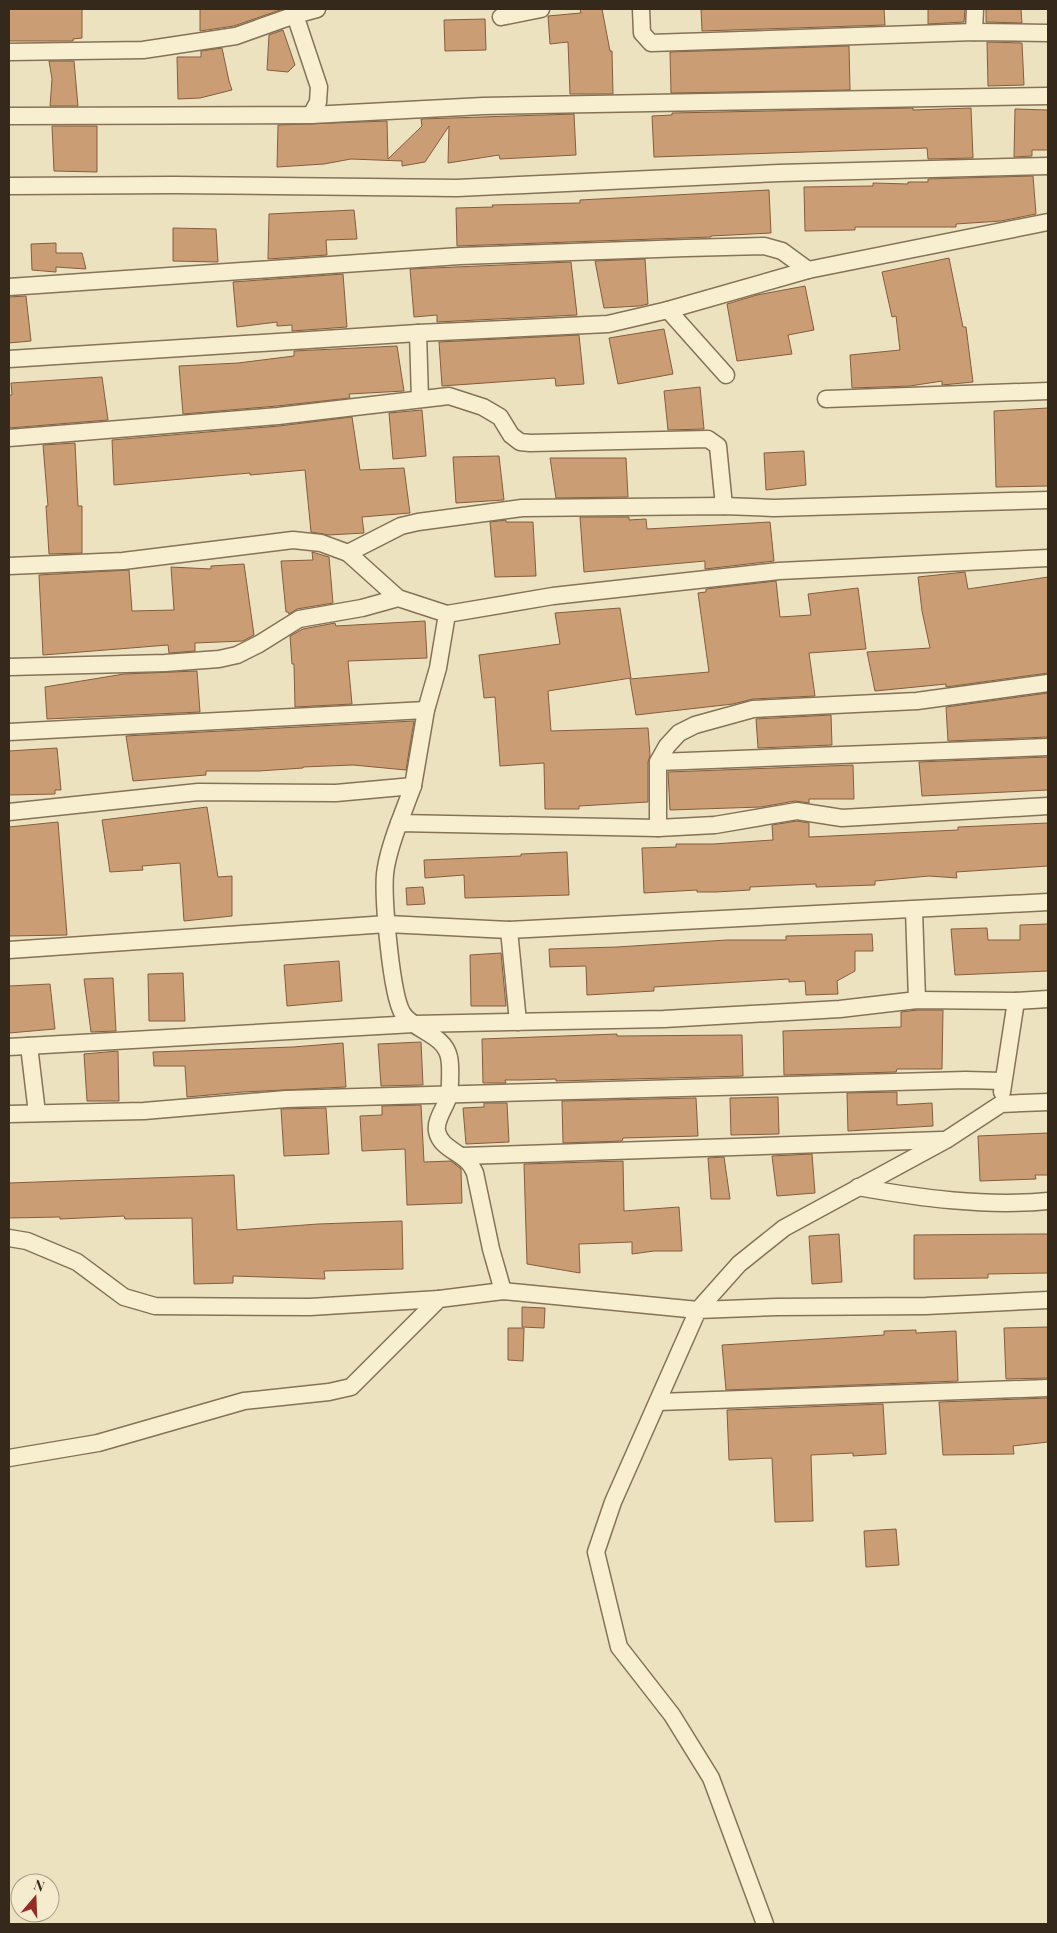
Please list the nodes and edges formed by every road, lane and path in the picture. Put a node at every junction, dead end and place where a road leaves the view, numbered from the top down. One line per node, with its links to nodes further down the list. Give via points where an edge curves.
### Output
1 (317, 9): 5 (street)
2 (541, 9): 6 (street)
3 (641, 9): 7 (street, via 642,33 650,42)
4 (974, 9): 7 (street)
5 (295, 12): 9 (street, via 236,36 143,50); 11 (street, via 319,87 318,102)
6 (501, 16)
7 (974, 32): 8 (street)
8 (1048, 33)
9 (9, 52)
10 (1048, 96): 11 (street, via 483,106)
11 (311, 115): 12 (street)
12 (9, 116)
13 (1048, 166): 14 (street, via 780,173 457,188)
14 (9, 186)
15 (1048, 222): 16 (street)
16 (808, 270): 17 (street, via 782,251 764,246 460,256); 18 (street)
17 (9, 287)
18 (668, 310): 19 (street, via 608,324); 21 (street)
19 (418, 333): 20 (street); 23 (street)
20 (9, 359)
21 (726, 375)
22 (1048, 391): 24 (street)
23 (420, 399): 25 (street, via 278,416); 27 (street, via 449,396 483,407 500,417 511,435 520,442 708,439 718,446)
24 (826, 399)
25 (9, 438)
26 (1048, 500): 27 (street, via 774,508)
27 (724, 506): 28 (street, via 522,508 448,517 401,526)
28 (348, 553): 30 (street, via 321,543 293,540 123,561); 31 (street)
29 (1048, 558): 32 (street, via 779,571 563,595)
30 (9, 566)
31 (398, 598): 32 (street); 33 (street, via 299,619 237,655 219,659)
32 (448, 614): 35 (street)
33 (9, 667)
34 (1048, 683): 38 (street, via 918,701 753,709 695,725 679,733 666,746)
35 (426, 710): 36 (street); 39 (street)
36 (9, 732)
37 (1048, 747): 38 (street)
38 (658, 762): 43 (street)
39 (413, 786): 41 (street, via 336,793 198,792); 42 (street)
40 (1048, 806): 43 (street, via 842,818 797,811 715,825)
41 (9, 812)
42 (399, 822): 43 (street); 46 (street, via 385,875)
43 (658, 828)
44 (1048, 902): 45 (street)
45 (914, 910): 47 (street); 50 (street)
46 (387, 924): 47 (street); 48 (street); 53 (street, via 394,989 403,1014)
47 (509, 930): 52 (street)
48 (9, 950)
49 (1048, 999): 51 (street)
50 (917, 1000): 51 (street); 52 (street, via 781,1013)
51 (1016, 1001): 56 (street)
52 (518, 1022): 53 (street)
53 (414, 1024): 54 (street); 57 (street, via 440,1041 449,1057)
54 (29, 1046): 55 (street); 60 (street)
55 (9, 1047)
56 (1002, 1081): 57 (street); 59 (street)
57 (449, 1095): 60 (street, via 286,1099 144,1110); 63 (street, via 439,1117 437,1132 444,1144)
58 (1048, 1102): 59 (street)
59 (1001, 1104): 62 (street)
60 (37, 1113): 61 (street)
61 (9, 1114)
62 (946, 1140): 63 (street); 64 (street)
63 (462, 1156): 67 (street, via 475,1173)
64 (858, 1187): 65 (street, via 959,1201); 70 (street, via 784,1228 739,1264)
65 (1048, 1201)
66 (9, 1238): 68 (street, via 27,1241 77,1262 124,1297 155,1306 310,1307)
67 (503, 1291): 68 (street); 70 (street)
68 (439, 1299): 73 (street, via 351,1387 244,1401 98,1443)
69 (1048, 1300): 70 (street, via 926,1306)
70 (698, 1310): 72 (street)
71 (1048, 1388): 72 (street)
72 (658, 1402): 74 (street, via 613,1502 596,1552 619,1647 672,1715 711,1778)
73 (9, 1458)
74 (765, 1924)

